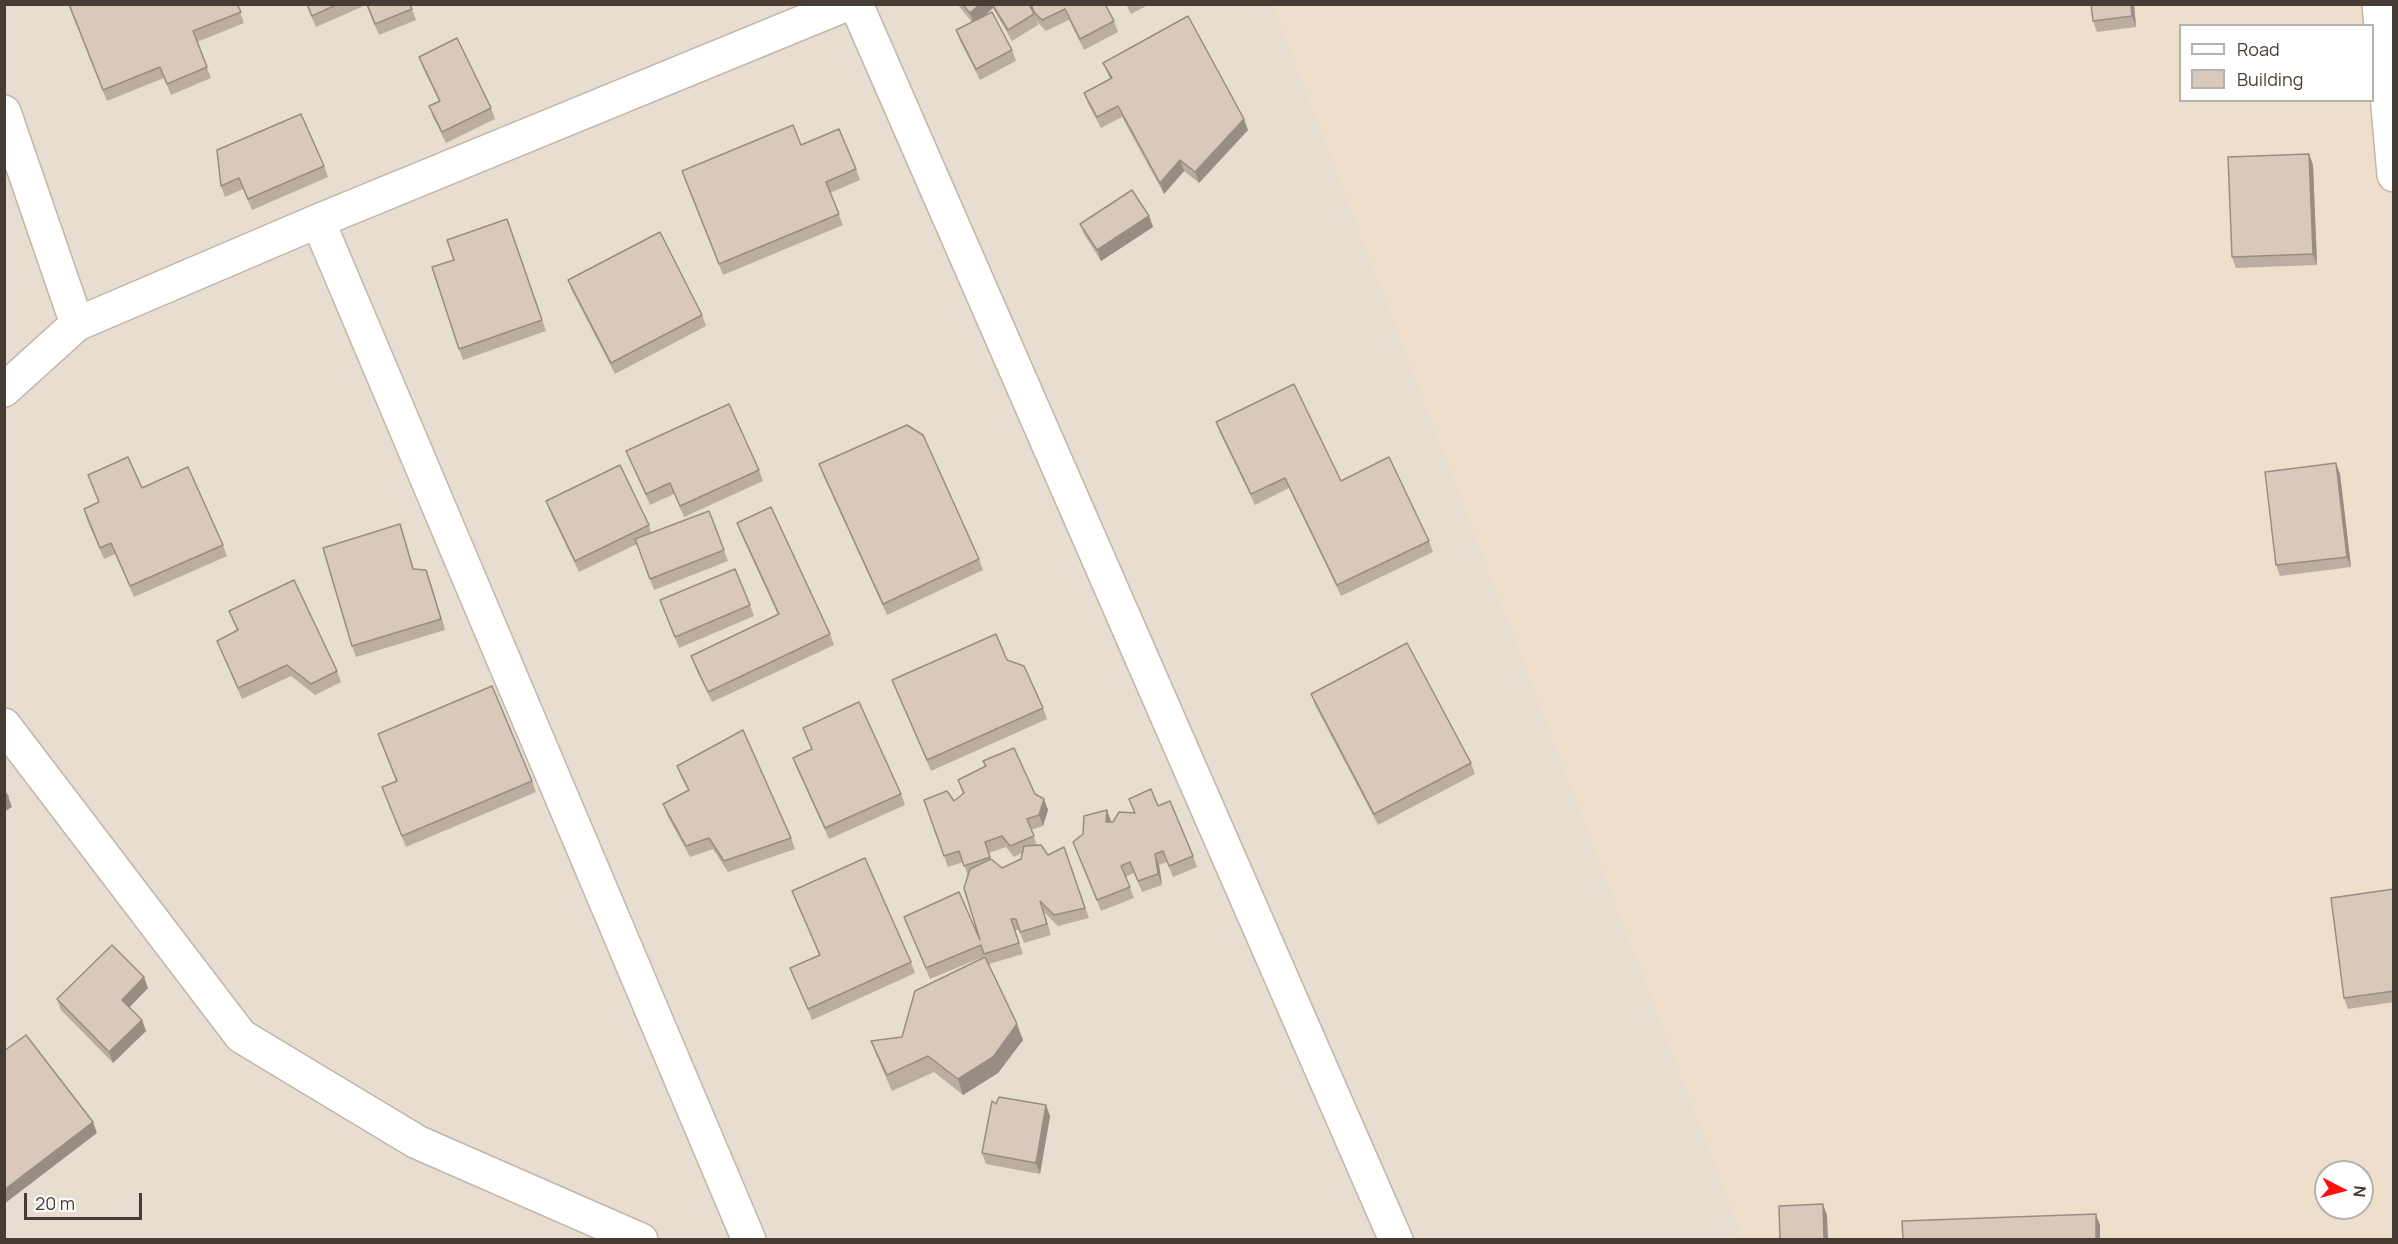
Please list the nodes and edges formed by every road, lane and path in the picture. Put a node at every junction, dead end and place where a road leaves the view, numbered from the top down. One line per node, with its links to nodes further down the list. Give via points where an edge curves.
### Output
1 (847, 4): 6 (street)
2 (856, 4): 12 (street)
3 (2379, 4): 5 (street)
4 (4, 112): 7 (street)
5 (2394, 175)
6 (318, 221): 7 (street); 11 (street)
7 (77, 324): 8 (street)
8 (4, 390)
9 (4, 725): 10 (street, via 241,1036 417,1142)
10 (641, 1239)
11 (749, 1239)
12 (1396, 1239)

